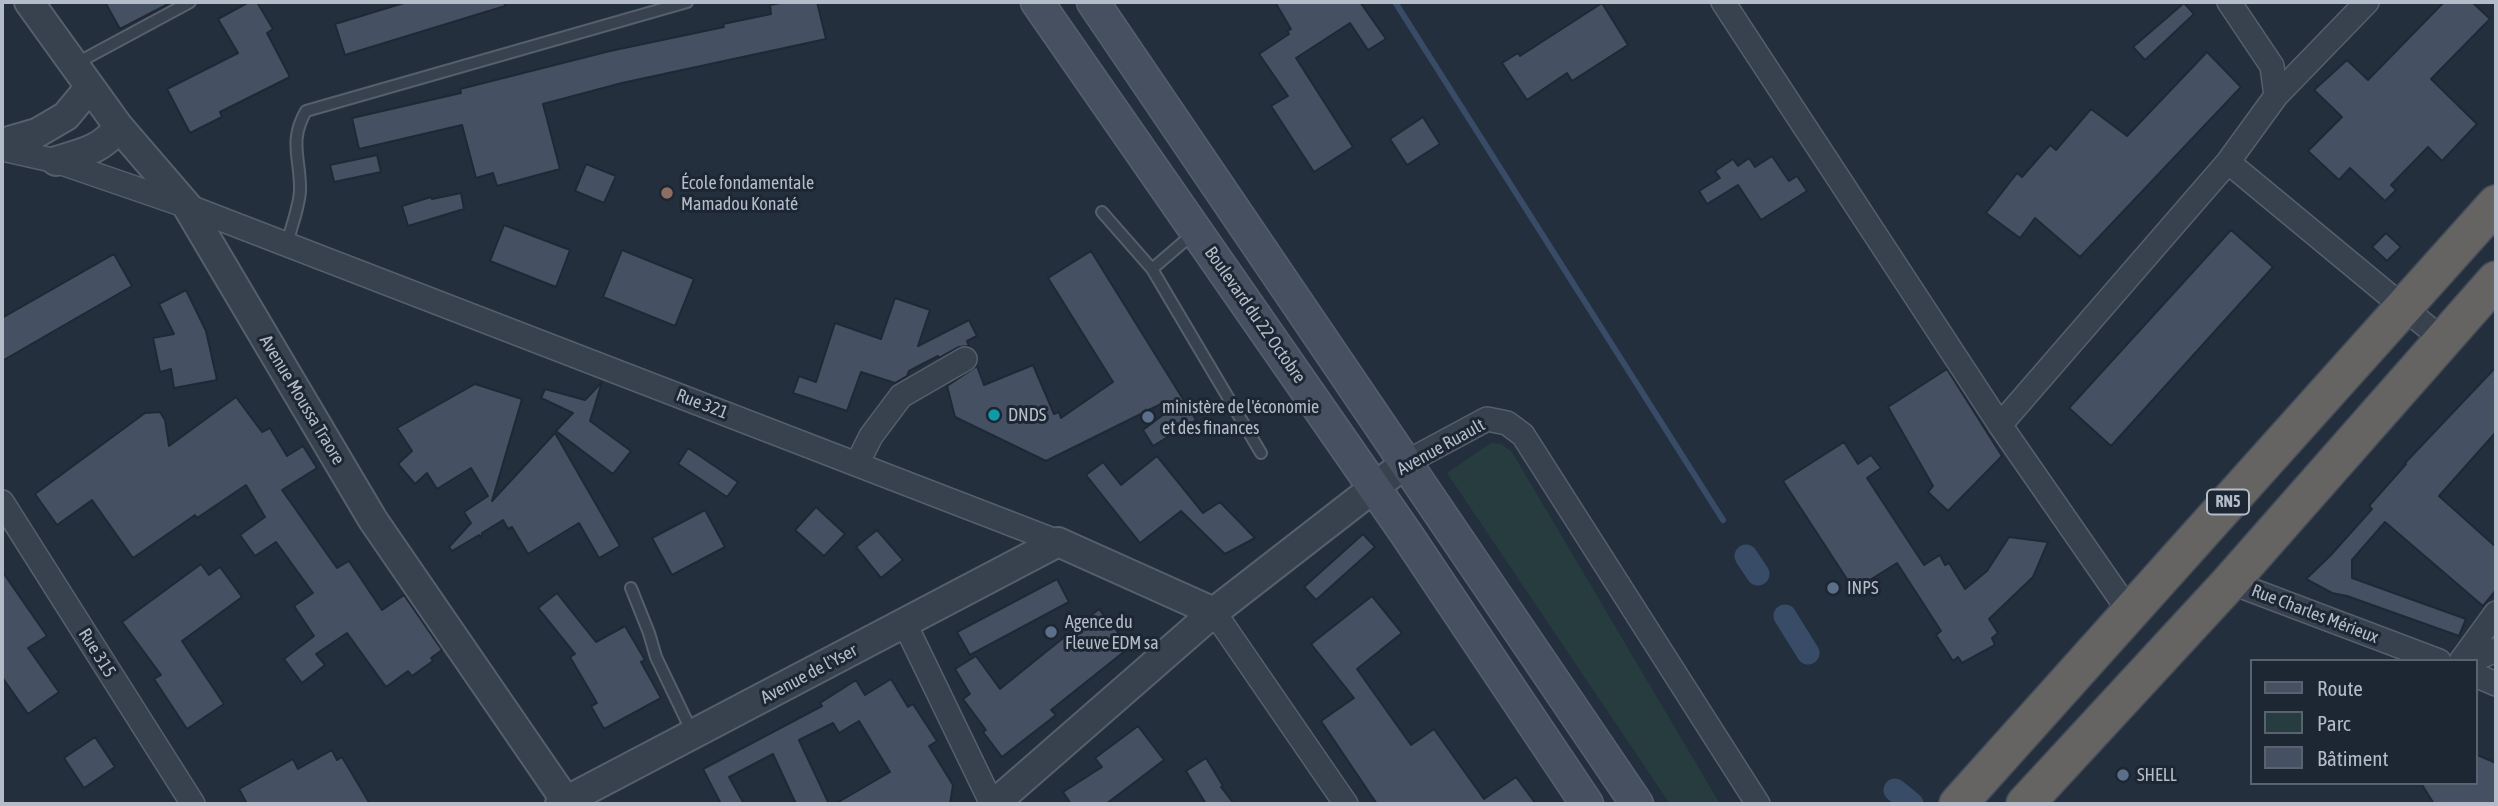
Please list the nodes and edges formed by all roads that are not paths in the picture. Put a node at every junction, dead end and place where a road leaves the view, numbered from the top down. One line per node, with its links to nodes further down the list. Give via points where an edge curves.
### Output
1 (29, 2): 9 (street, Avenue Moussa Traore)
2 (190, 2): 9 (lane)
3 (687, 2): 20 (lane, via 306,111 297,127 300,192)
4 (1037, 2): 19 (main road, Boulevard du 22 Octobre)
5 (1093, 2): 28 (main road)
6 (1723, 2): 26 (street)
7 (2229, 2): 10 (street, via 2272,66)
8 (2367, 2): 10 (street)
9 (82, 76): 11 (street, Avenue Moussa Traore); 12 (street, via 66,116 37,133)
10 (2276, 96): 15 (street)
11 (119, 127): 14 (street, via 87,152); 17 (street, Avenue Moussa Traore)
12 (2, 143)
13 (2, 149): 14 (street, Rue 321)
14 (56, 161): 17 (street, Rue 321)
15 (2228, 162): 23 (street); 26 (street)
16 (2496, 204): 23 (highway, RN5)
17 (187, 206): 20 (street, Rue 321); 46 (street, Avenue Moussa Traore, via 373,520)
18 (1102, 212): 21 (lane)
19 (1196, 232): 21 (lane); 30 (main road, Boulevard du 22 Octobre)
20 (287, 244): 29 (street, Rue 321)
21 (1152, 268): 27 (lane)
22 (2496, 280): 24 (highway)
23 (2404, 306): 24 (street); 35 (highway, RN5)
24 (2443, 340): 33 (highway)
25 (965, 359): 29 (street, via 901,396)
26 (2000, 425): 35 (street)
27 (1261, 453)
28 (1407, 462): 30 (street, Avenue Ruault); 52 (main road); 53 (street, Avenue Ruault, via 1487,419 1507,423 1523,435)
29 (857, 464): 32 (street, Rue 321)
30 (1374, 488): 36 (street, Avenue Ruault); 51 (main road, Boulevard du 22 Octobre)
31 (2, 502): 48 (street, Rue 315)
32 (1058, 542): 36 (street, Rue 321); 38 (street, Avenue de l'Yser)
33 (2230, 582): 40 (street, Rue Charles Mérieux); 54 (highway)
34 (631, 588): 45 (lane, via 656,657)
35 (2129, 611): 47 (highway, RN5)
36 (1214, 612): 49 (street, Avenue Ruault); 50 (street)
37 (2496, 613): 41 (street)
38 (905, 624): 45 (street, Avenue de l'Yser); 49 (street)
39 (2496, 650): 42 (street)
40 (2434, 659)
41 (2462, 659)
42 (2476, 659)
43 (2477, 676): 44 (street)
44 (2496, 684)
45 (693, 735): 46 (street, Avenue de l'Yser)
46 (564, 803)
47 (1959, 803)
48 (193, 804)
49 (993, 804)
50 (1346, 804)
51 (1587, 804)
52 (1637, 804)
53 (1758, 804)
54 (2025, 804)

